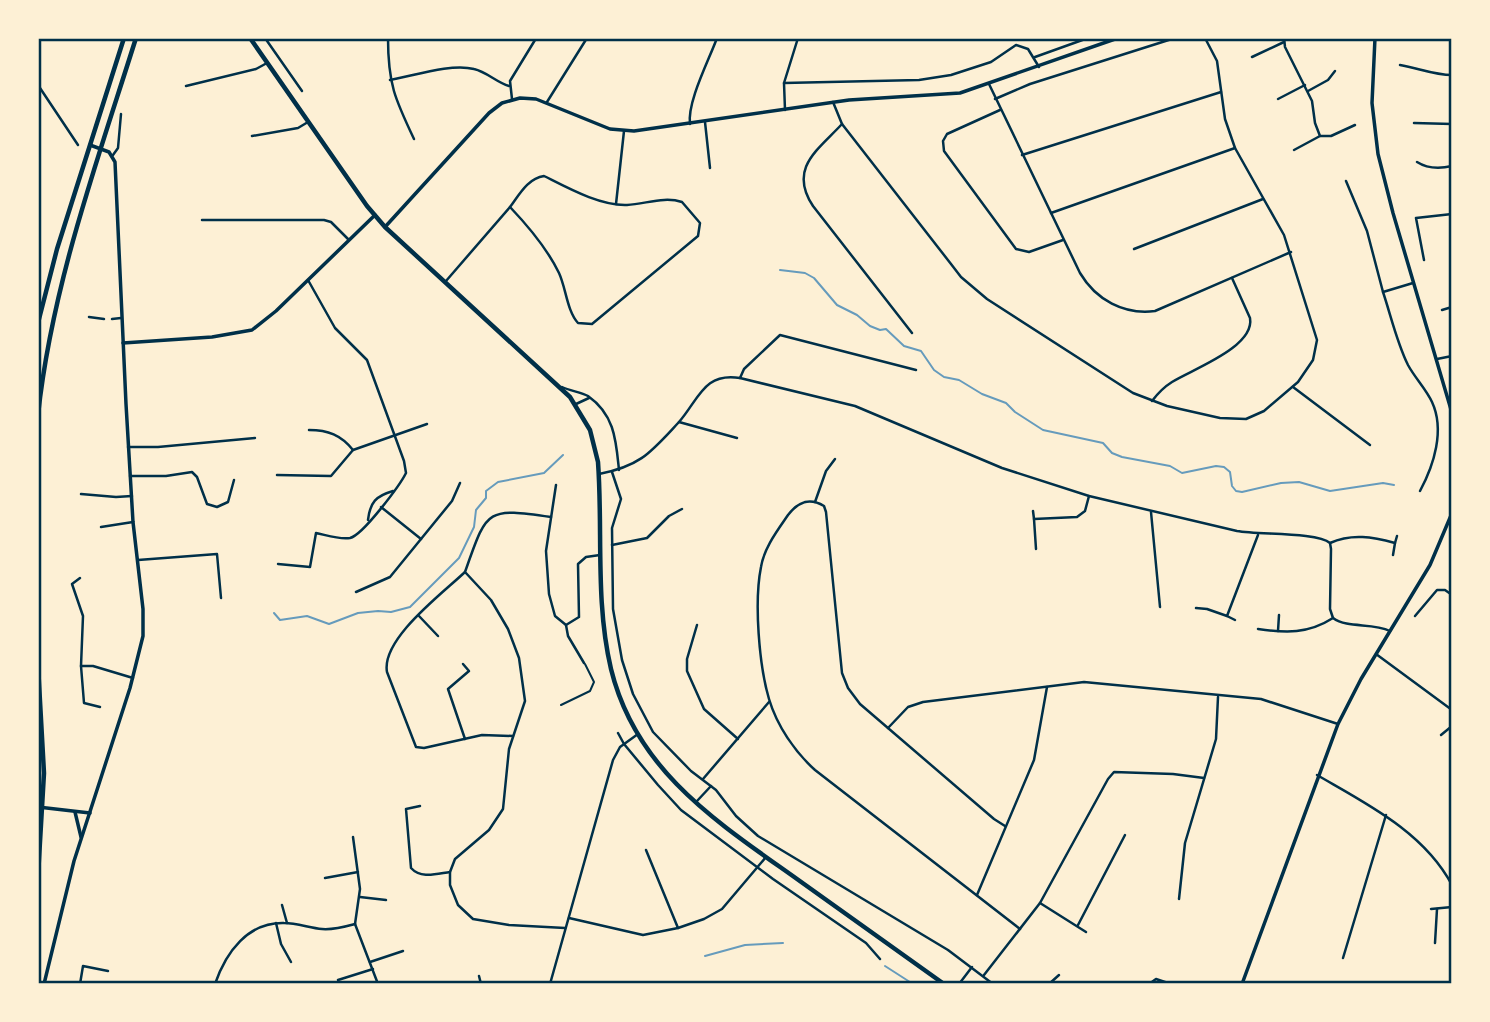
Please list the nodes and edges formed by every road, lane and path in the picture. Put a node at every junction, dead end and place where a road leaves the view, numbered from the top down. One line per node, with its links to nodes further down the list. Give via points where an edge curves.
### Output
1 (124, 38): 53 (highway)
2 (136, 38): 55 (highway)
3 (250, 38): 18 (highway)
4 (265, 38): 31 (street)
5 (388, 38): 23 (street)
6 (587, 38): 36 (street)
7 (717, 38): 44 (street, via 693,102)
8 (798, 38): 24 (street)
9 (1088, 38): 16 (street)
10 (1118, 38): 20 (street)
11 (1175, 38): 34 (street)
12 (1205, 38): 32 (street, via 1217,61)
13 (1374, 38): 79 (street, via 1372,103 1378,154)
14 (535, 39): 29 (street)
15 (1284, 40): 17 (street); 27 (street)
16 (1035, 57): 20 (street); 24 (street, via 1016,45 981,66 951,75)
17 (1252, 57)
18 (267, 63): 28 (street); 41 (highway)
19 (1400, 65): 22 (street)
20 (1039, 66): 25 (street)
21 (1335, 71): 30 (street)
22 (1451, 75)
23 (390, 80): 29 (street, via 470,68); 51 (street)
24 (784, 83): 38 (street)
25 (989, 84): 34 (street); 37 (street, via 948,95)
26 (38, 85): 52 (street)
27 (1305, 85): 30 (street); 35 (street)
28 (186, 86)
29 (509, 86): 33 (street)
30 (1308, 91): 50 (street)
31 (302, 92)
32 (1221, 92): 54 (street); 58 (street)
33 (512, 99): 36 (street); 70 (street, via 489,113)
34 (995, 99): 39 (street)
35 (1278, 99)
36 (547, 102): 48 (street)
37 (833, 102): 38 (street); 45 (street)
38 (785, 110): 42 (street)
39 (1000, 110): 58 (street); 72 (street, via 947,134 944,151 1017,249 1029,252)
40 (121, 114): 57 (street, via 118,148)
41 (308, 122): 49 (street, via 298,128); 68 (highway)
42 (705, 122): 44 (street); 61 (street)
43 (1414, 123): 46 (street)
44 (690, 124): 48 (street)
45 (842, 124): 88 (street, via 807,160 805,193); 97 (street, via 971,286 1118,385)
46 (1451, 124)
47 (1355, 125): 50 (street, via 1331,136)
48 (624, 131): 64 (street)
49 (251, 135)
50 (1320, 135): 56 (street)
51 (414, 139)
52 (78, 145)
53 (90, 145): 55 (street); 87 (highway)
54 (1235, 148): 63 (street); 66 (street)
55 (101, 149): 57 (street); 100 (highway, via 62,282)
56 (1294, 150)
57 (113, 155): 84 (street)
58 (1022, 155): 66 (street)
59 (1417, 162): 60 (street, via 1439,169)
60 (1451, 166)
61 (710, 168)
62 (1346, 181): 80 (street, via 1367,232)
63 (1263, 199): 73 (street); 74 (street)
64 (616, 204): 65 (street, via 544,176 530,182); 65 (street, via 674,199 691,211 700,229 694,241 592,324 584,325 574,319 545,247)
65 (510, 207): 78 (street)
66 (1051, 214): 72 (street)
67 (1451, 214): 75 (street, via 1416,218)
68 (375, 215): 70 (highway); 71 (street)
69 (202, 219): 71 (street, via 324,220)
70 (386, 228): 78 (highway)
71 (348, 239): 77 (street)
72 (1063, 240): 76 (street, via 1089,287 1127,310 1156,311)
73 (1134, 249)
74 (1291, 252): 76 (street); 95 (street, via 1317,346 1309,368)
75 (1424, 260)
76 (1233, 278): 97 (street, via 1250,318 1247,337 1170,383)
77 (308, 280): 89 (street, via 252,330); 104 (street, via 335,328 367,360)
78 (445, 283): 94 (highway)
79 (1413, 283): 80 (street); 91 (street)
80 (1383, 292): 120 (street, via 1407,363 1436,414 1434,458)
81 (1451, 307): 82 (street)
82 (1442, 310)
83 (89, 317): 85 (street)
84 (121, 318): 86 (street); 89 (street)
85 (104, 319)
86 (112, 319)
87 (38, 323)
88 (912, 333)
89 (122, 343): 108 (street)
90 (1451, 356): 91 (street)
91 (1437, 359): 99 (street)
92 (916, 370): 93 (street, via 780,335 744,369)
93 (740, 379): 101 (street, via 722,376 709,383); 123 (street, via 855,406 999,467)
94 (562, 387): 96 (street); 98 (highway)
95 (1293, 387): 97 (street, via 1264,411 1237,420); 107 (street)
96 (590, 398): 98 (street); 111 (street, via 614,429)
97 (1152, 401)
98 (576, 404): 113 (highway, via 594,440)
99 (1451, 413)
100 (38, 415)
101 (679, 422): 106 (street); 111 (street, via 644,458)
102 (427, 424): 104 (street)
103 (309, 430): 109 (street, via 341,437)
104 (395, 435): 109 (street); 119 (street, via 406,473)
105 (254, 438): 108 (street)
106 (737, 438)
107 (1370, 445)
108 (128, 447): 115 (street)
109 (353, 450): 114 (street, via 328,477)
110 (835, 459): 124 (street)
111 (619, 470): 112 (street)
112 (612, 472): 113 (street); 140 (street, via 621,499)
113 (599, 474): 142 (highway)
114 (277, 475)
115 (130, 476): 116 (street, via 192,472 205,501 217,507 229,502); 122 (street)
116 (234, 480)
117 (460, 483): 137 (street, via 452,501)
118 (556, 485): 130 (street)
119 (393, 491): 125 (street); 133 (street, via 374,500)
120 (1420, 491)
121 (80, 494): 122 (street)
122 (132, 496): 132 (street)
123 (1089, 496): 128 (street); 131 (street, via 1085,511 1077,517)
124 (815, 502): 173 (street, via 807,500 792,510 761,566 761,658); 179 (street, via 826,512 844,681 860,704)
125 (381, 506): 133 (street); 137 (street)
126 (682, 509): 140 (street, via 647,538)
127 (1033, 511): 131 (street)
128 (1151, 512): 135 (street); 151 (street)
129 (1451, 513): 163 (street, via 1436,554)
130 (551, 517): 146 (street, via 512,511 495,514 483,526); 159 (street, via 546,560 553,611)
131 (1034, 519): 141 (street)
132 (133, 522): 134 (street); 144 (street)
133 (368, 522): 145 (street, via 350,538 316,533 310,568)
134 (101, 527)
135 (1258, 535): 138 (street, via 1321,537); 155 (street)
136 (1397, 536): 139 (street)
137 (421, 539): 148 (street, via 390,577)
138 (1330, 543): 139 (street, via 1346,537); 157 (street)
139 (1395, 543): 143 (street)
140 (612, 545): 189 (street, via 615,623 632,694 653,732)
141 (1035, 550)
142 (600, 555): 159 (street, via 586,556 578,564 579,617); 181 (highway, via 607,650 617,688)
143 (1393, 555)
144 (138, 560): 150 (street, via 217,554); 170 (street, via 143,636)
145 (278, 564)
146 (465, 572): 154 (street); 183 (street, via 499,611 519,658 524,701)
147 (80, 578): 169 (street, via 72,584 83,616)
148 (356, 592)
149 (1451, 595): 156 (street, via 1437,590)
150 (221, 598)
151 (1160, 607)
152 (1196, 608): 155 (street)
153 (1279, 615): 162 (street)
154 (419, 616): 164 (street); 184 (street, via 395,640 386,666 410,735 420,748)
155 (1227, 616): 158 (street)
156 (1415, 617)
157 (1333, 618): 162 (street, via 1297,633); 163 (street)
158 (1235, 620)
159 (566, 625): 166 (street)
160 (697, 625): 185 (street, via 687,671 704,709)
161 (1258, 629): 162 (street)
162 (1278, 631)
163 (1390, 631): 165 (street)
164 (438, 636)
165 (1376, 654): 176 (street); 177 (street)
166 (584, 663): 174 (lane, via 594,682 590,691)
167 (463, 664): 184 (street, via 469,671 448,689)
168 (38, 665): 193 (highway)
169 (81, 666): 170 (street); 175 (street, via 84,703)
170 (133, 678): 195 (street)
171 (1046, 687): 172 (street, via 1084,682); 179 (street, via 915,704); 198 (street, via 1034,760)
172 (1218, 696): 177 (street, via 1261,699); 188 (street, via 1216,739)
173 (770, 701): 185 (street); 211 (street, via 800,757)
174 (561, 705)
175 (100, 708)
176 (1451, 710)
177 (1338, 724): 187 (street)
178 (1451, 726): 182 (street)
179 (888, 728): 198 (street)
180 (618, 733): 186 (street)
181 (638, 734): 186 (street); 191 (highway)
182 (1441, 735)
183 (513, 736): 184 (street); 207 (street, via 500,816 455,859)
184 (465, 739)
185 (738, 739): 189 (street)
186 (624, 744): 205 (street, via 668,798); 220 (street, via 613,760)
187 (1318, 775): 196 (street); 254 (street)
188 (1204, 778): 213 (street, via 1185,844); 215 (street, via 1114,772)
189 (703, 779): 190 (street)
190 (711, 786): 191 (street); 235 (street, via 758,836)
191 (695, 803): 204 (highway)
192 (419, 806): 207 (street, via 406,809 411,868 423,876)
193 (41, 808): 194 (street); 208 (highway)
194 (75, 812): 195 (street); 202 (street)
195 (90, 814): 202 (street)
196 (1386, 815): 210 (street, via 1414,839); 231 (street)
197 (1451, 820): 199 (street)
198 (1005, 826): 211 (street)
199 (1451, 832)
200 (1125, 835): 224 (street)
201 (353, 837): 206 (street)
202 (82, 839): 242 (street)
203 (646, 850): 226 (street)
204 (766, 857): 205 (street); 248 (highway)
205 (758, 868): 226 (street, via 722,909); 232 (street, via 866,943)
206 (358, 872): 209 (street); 212 (street)
207 (450, 872): 225 (street, via 452,893 462,911 473,919)
208 (38, 876)
209 (325, 878)
210 (1451, 885)
211 (977, 895): 227 (street)
212 (360, 897): 214 (street); 223 (street)
213 (1179, 899)
214 (386, 900)
215 (1040, 903): 224 (street); 227 (street)
216 (282, 905): 222 (street)
217 (1451, 907): 219 (street)
218 (1431, 909): 219 (street)
219 (1437, 909): 229 (street)
220 (568, 918): 225 (street); 226 (street, via 643,934)
221 (276, 923): 222 (street); 233 (street); 244 (street, via 253,931 236,945)
222 (287, 923): 223 (street, via 323,929)
223 (355, 924): 234 (street)
224 (1078, 925): 228 (street)
225 (565, 928): 247 (street)
226 (678, 928)
227 (1020, 929): 238 (street)
228 (1086, 932)
229 (1435, 943)
230 (402, 951): 234 (street)
231 (1343, 957)
232 (880, 959)
233 (291, 962)
234 (370, 962): 236 (street)
235 (972, 967): 238 (street); 249 (street)
236 (373, 969): 241 (street); 245 (street)
237 (108, 971): 243 (street, via 83,966)
238 (984, 975): 250 (street)
239 (1059, 975): 251 (street)
240 (479, 976): 246 (street)
241 (338, 980)
242 (44, 984)
243 (80, 984)
244 (215, 984)
245 (379, 984)
246 (481, 984)
247 (550, 984)
248 (944, 984)
249 (959, 984)
250 (993, 984)
251 (1049, 984)
252 (1149, 984): 253 (street, via 1156,979)
253 (1171, 984)
254 (1242, 984)

